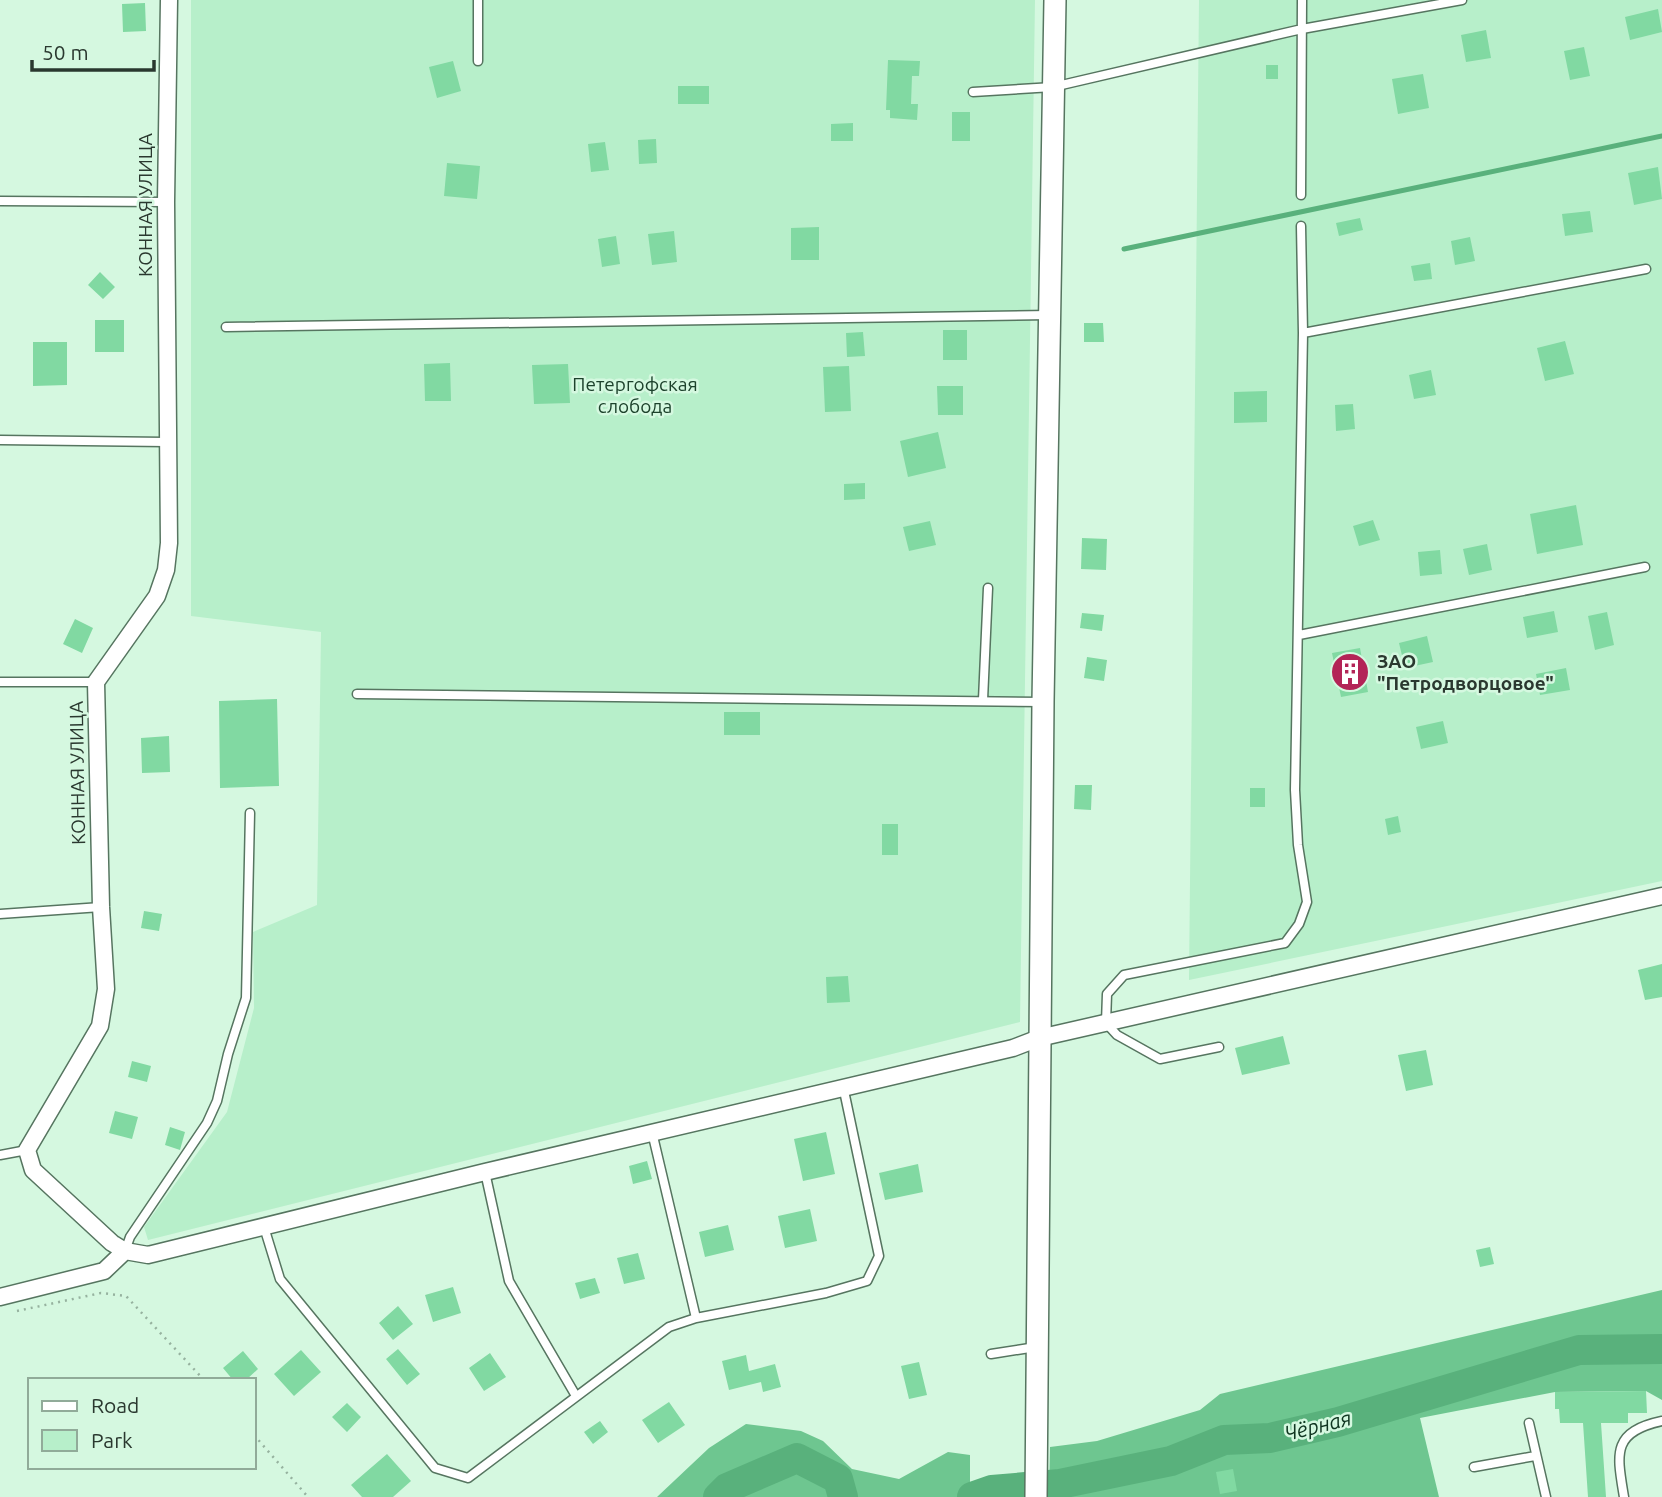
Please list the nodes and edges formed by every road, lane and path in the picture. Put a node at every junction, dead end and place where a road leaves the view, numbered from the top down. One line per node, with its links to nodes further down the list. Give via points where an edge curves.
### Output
1 (169, 0): 12 (street, КОННАЯ УЛИЦА)
2 (478, 0): 7 (lane)
3 (1055, 0): 8 (street)
4 (1302, 0): 6 (lane)
5 (1462, 0): 6 (lane)
6 (1302, 29): 8 (lane); 10 (lane)
7 (478, 61)
8 (1054, 87): 9 (lane); 15 (street)
9 (974, 92)
10 (1300, 195)
11 (0, 201): 12 (lane)
12 (166, 202): 19 (street, КОННАЯ УЛИЦА)
13 (1300, 226): 17 (lane)
14 (1646, 269): 17 (lane)
15 (1049, 315): 16 (lane); 27 (street)
16 (226, 327)
17 (1303, 333): 22 (lane)
18 (0, 440): 19 (lane)
19 (166, 442): 24 (street, КОННАЯ УЛИЦА, via 166,570 157,596)
20 (1645, 567): 22 (lane)
21 (988, 588): 26 (lane)
22 (1299, 635): 32 (lane, via 1295,790 1307,902 1299,924 1285,943 1124,975 1107,994)
23 (0, 682): 24 (lane)
24 (96, 682): 30 (street, КОННАЯ УЛИЦА)
25 (357, 694): 26 (lane)
26 (983, 700): 27 (lane)
27 (1043, 702): 33 (street)
28 (250, 813): 41 (lane, via 246,998 217,1101)
29 (1662, 896): 32 (street)
30 (101, 907): 31 (lane); 37 (street, КОННАЯ УЛИЦА, via 106,989 100,1026)
31 (0, 914)
32 (1106, 1023): 33 (street); 34 (lane, via 1117,1035 1160,1059)
33 (1039, 1038): 35 (street, via 1013,1048); 45 (street)
34 (1219, 1047)
35 (843, 1086): 36 (street); 44 (lane, via 879,1256 867,1280 826,1293)
36 (652, 1132): 39 (street); 44 (lane)
37 (27, 1150): 38 (lane); 41 (street, via 33,1170)
38 (0, 1155)
39 (485, 1171): 40 (street); 48 (lane, via 509,1281)
40 (264, 1227): 41 (street, via 148,1255); 48 (lane, via 280,1279 435,1468 468,1478)
41 (124, 1251): 42 (street, via 104,1271)
42 (0, 1297)
43 (17, 1311): 47 (path, via 101,1293 126,1296)
44 (695, 1318): 48 (lane, via 669,1327)
45 (1038, 1346): 46 (lane); 55 (street)
46 (991, 1354)
47 (202, 1378)
48 (576, 1396)
49 (1662, 1422): 57 (lane, via 1634,1430 1624,1440 1619,1455)
50 (1529, 1423): 52 (lane)
51 (256, 1437): 54 (path)
52 (1535, 1456): 53 (lane); 56 (lane)
53 (1474, 1467)
54 (309, 1497)
55 (1036, 1497)
56 (1546, 1497)
57 (1625, 1497)

